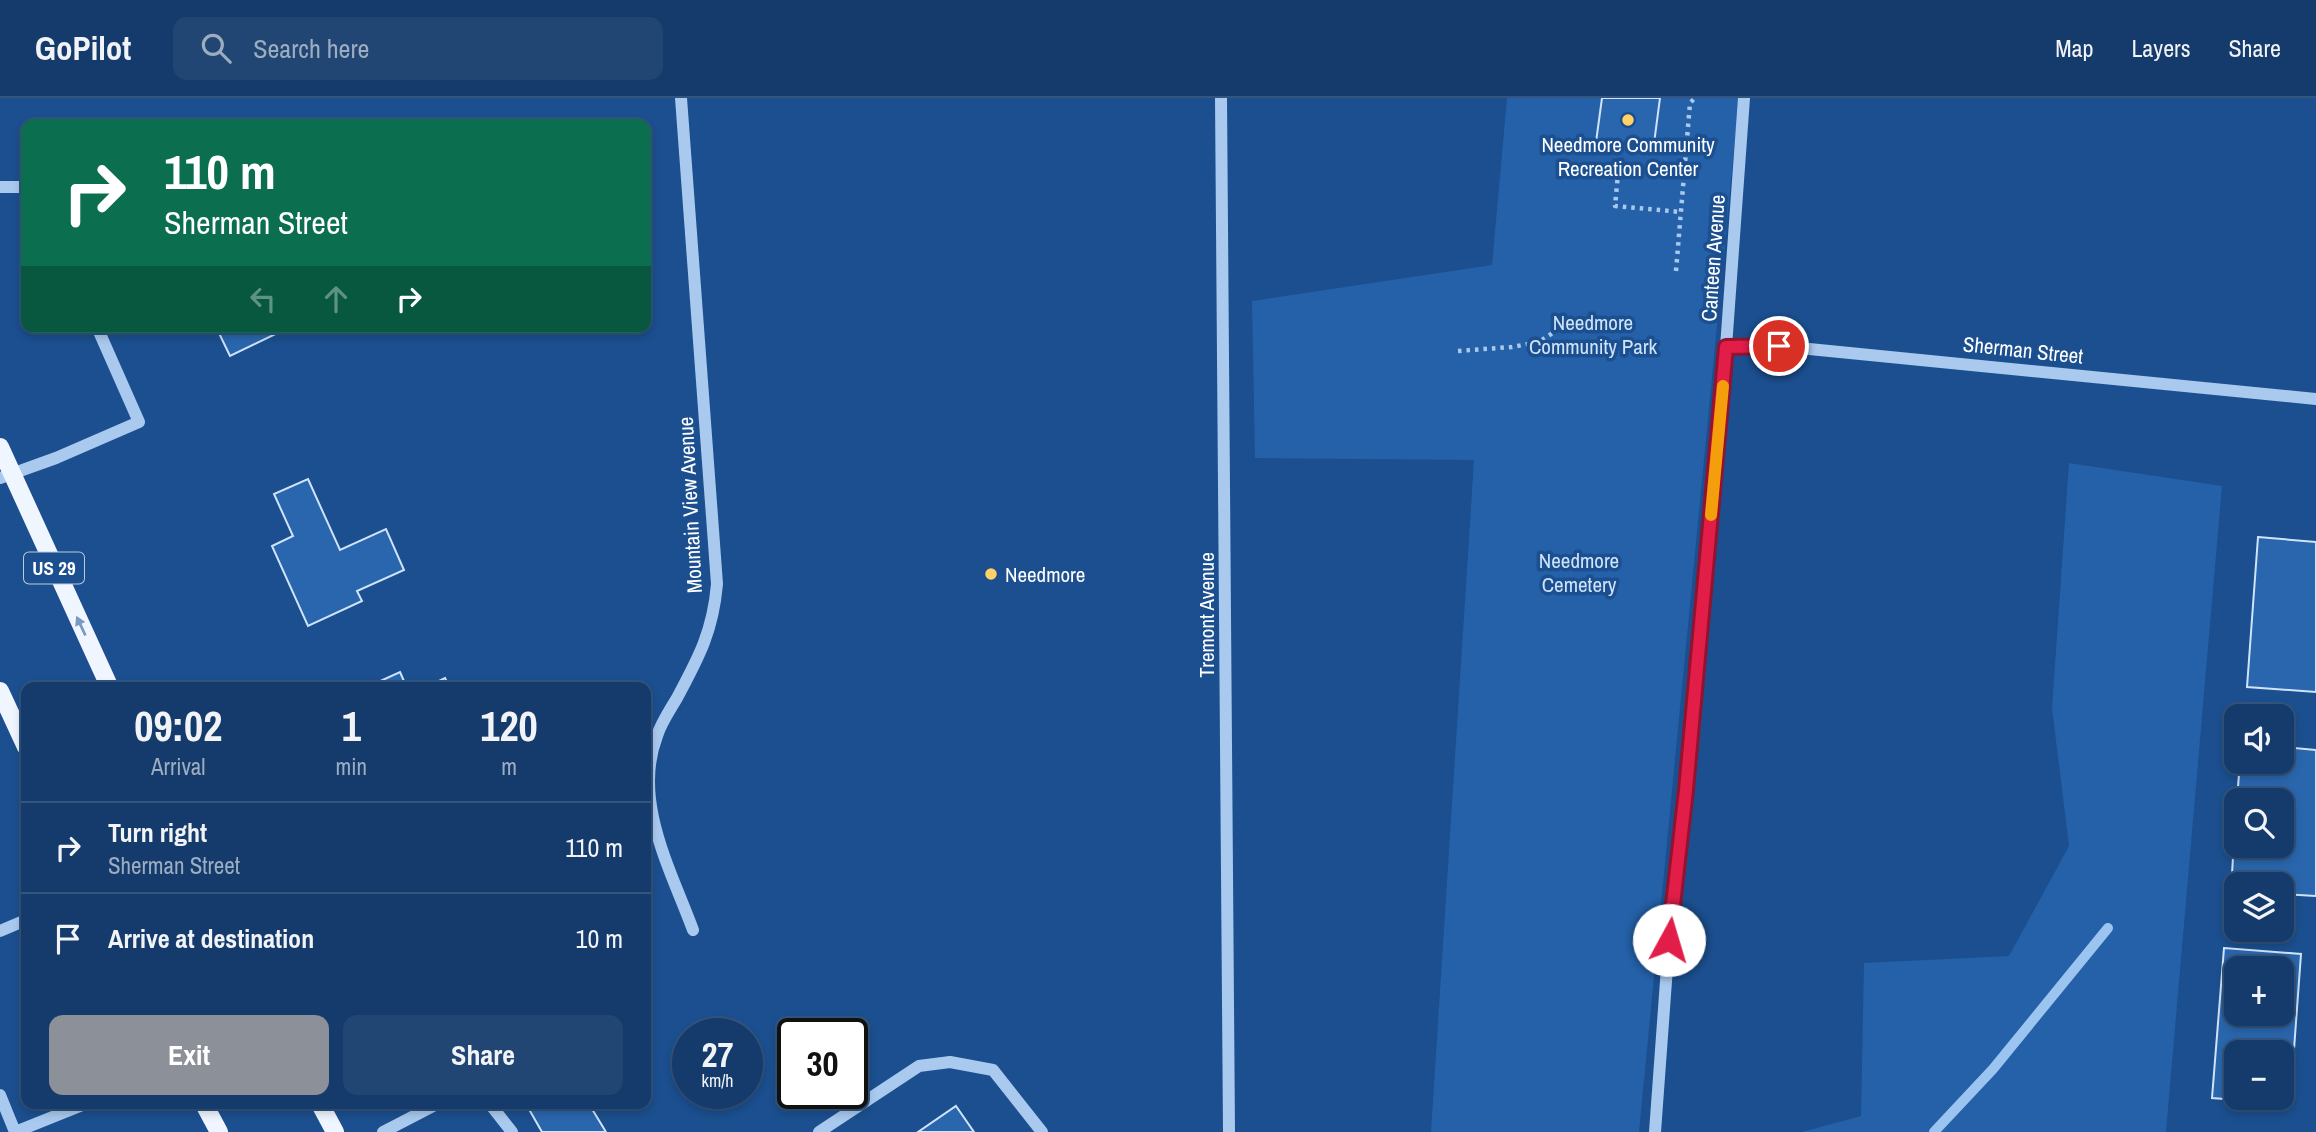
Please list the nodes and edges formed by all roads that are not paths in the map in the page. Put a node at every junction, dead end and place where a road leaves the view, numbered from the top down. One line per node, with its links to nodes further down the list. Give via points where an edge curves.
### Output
1 (681, 98): 15 (street, Mountain View Avenue, via 717,584 708,635 656,736)
2 (1221, 98): 33 (street, Tremont Avenue)
3 (1744, 98): 7 (street, Canteen Avenue)
4 (0, 187): 5 (street)
5 (21, 187)
6 (100, 333): 10 (street, via 139,422)
7 (1726, 347): 8 (street, Sherman Street, via 1779,346); 34 (street, Canteen Avenue)
8 (2316, 398)
9 (0, 447): 10 (main road, US 29)
10 (5, 475): 11 (main road, US 29, one-way to 10)
11 (107, 682)
12 (0, 691): 13 (main road)
13 (6, 718): 14 (main road)
14 (21, 740)
15 (651, 763)
16 (651, 801): 18 (street, Mountain View Avenue, via 654,823)
17 (21, 922): 19 (street)
18 (693, 930)
19 (0, 931)
20 (0, 1095): 26 (street)
21 (72, 1109): 26 (street)
22 (207, 1109): 27 (main road)
23 (323, 1109): 28 (main road)
24 (427, 1109): 29 (street)
25 (494, 1109): 30 (street)
26 (15, 1132)
27 (219, 1132)
28 (335, 1132)
29 (383, 1132)
30 (512, 1132)
31 (819, 1132): 32 (street, via 919,1066 950,1062 993,1070)
32 (1042, 1132)
33 (1229, 1132)
34 (1655, 1132)

